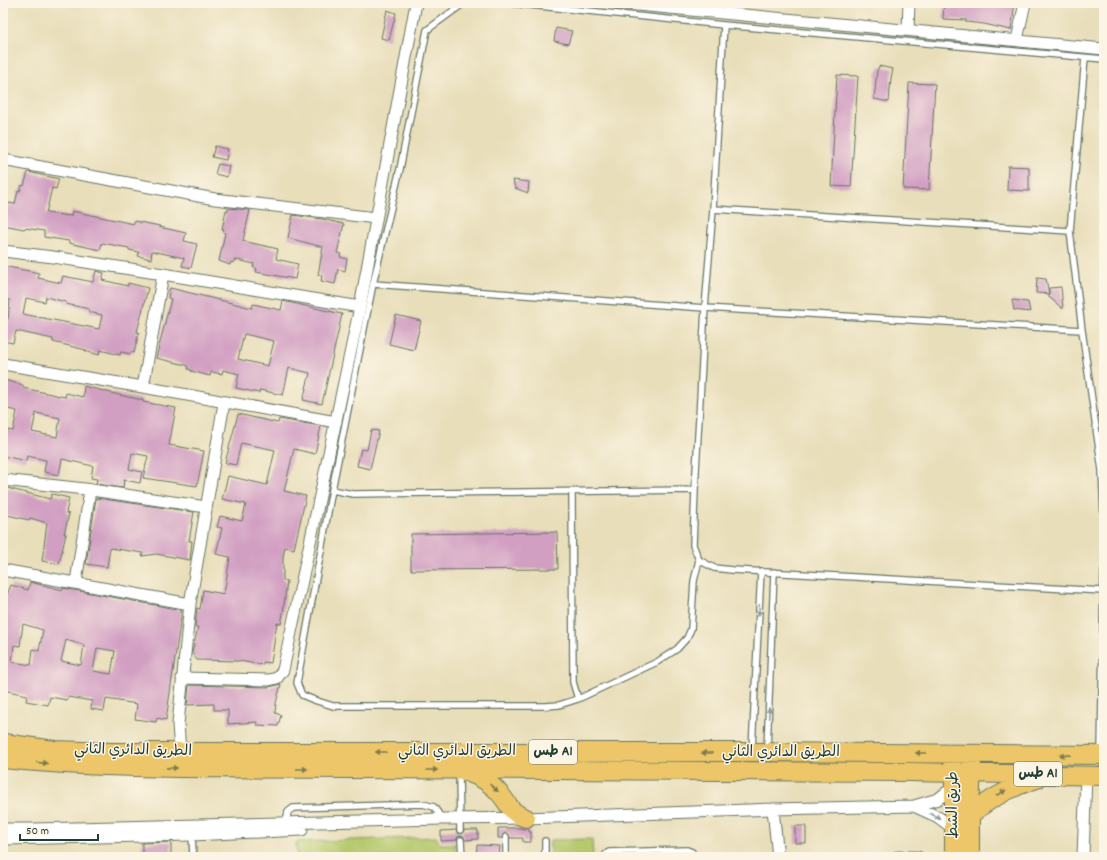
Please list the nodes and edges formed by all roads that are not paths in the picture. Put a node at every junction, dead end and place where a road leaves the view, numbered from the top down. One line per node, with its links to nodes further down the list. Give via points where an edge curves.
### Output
1 (416, 3): 15 (street)
2 (464, 3): 19 (lane, via 427,30 400,169)
3 (510, 3): 7 (lane)
4 (617, 3): 8 (street)
5 (909, 3): 8 (street)
6 (1025, 3): 9 (street)
7 (724, 25): 11 (lane); 14 (lane)
8 (908, 30): 9 (street)
9 (1017, 40): 10 (street)
10 (1104, 49)
11 (1085, 58): 12 (lane); 16 (lane)
12 (1104, 60)
13 (3, 160): 15 (street, via 215,199)
14 (713, 209): 16 (lane); 21 (lane)
15 (376, 218): 20 (street)
16 (1070, 231): 22 (lane)
17 (3, 251): 18 (street)
18 (163, 274): 20 (street); 24 (street)
19 (373, 284): 21 (lane); 30 (lane)
20 (360, 307): 26 (street)
21 (705, 308): 22 (lane); 31 (lane)
22 (1082, 330): 27 (lane)
23 (3, 364): 24 (street)
24 (143, 387): 25 (street)
25 (224, 402): 26 (street); 33 (street)
26 (336, 422): 44 (street, via 283,670 277,678 269,680)
27 (1103, 470): 34 (lane)
28 (3, 480): 29 (street)
29 (90, 490): 33 (street); 40 (street)
30 (332, 490): 32 (lane, via 353,494); 45 (lane, via 296,683 302,695 333,706 546,706)
31 (695, 490): 32 (lane); 35 (lane, via 693,545)
32 (572, 492): 45 (lane, via 573,682)
33 (206, 507): 42 (street)
34 (1104, 516)
35 (699, 560): 37 (lane, via 714,568); 45 (lane, via 694,581 691,629 687,638 677,649 656,662)
36 (3, 570): 40 (street)
37 (761, 571): 39 (lane); 48 (lane, one-way to 48)
38 (1104, 571): 41 (lane)
39 (774, 572): 41 (lane); 48 (lane, one-way to 39)
40 (76, 582): 42 (street)
41 (1103, 591): 43 (lane)
42 (190, 604): 44 (street)
43 (1103, 675): 51 (lane)
44 (182, 678): 47 (street, via 178,724)
45 (578, 699)
46 (3, 743): 47 (highway, الطريق الدائري الثاني / طس A1, via 55,750)
47 (180, 752): 48 (highway, الطريق الدائري الثاني / طس A1, one-way to 47)
48 (759, 752): 49 (highway, الطريق الدائري الثاني / طس A1, one-way to 48)
49 (953, 754): 50 (highway, الطريق الدائري الثاني / طس A1); 55 (highway, طريق الشط)
50 (972, 754): 51 (highway, الطريق الدائري الثاني / طس A1, one-way to 50); 55 (highway, طريق الشط)
51 (1102, 755)
52 (3, 759): 53 (highway, الطريق الدائري الثاني / طس A1, one-way to 53, via 112,767)
53 (459, 770): 54 (highway, الطريق الدائري الثاني / طس A1); 63 (highway, one-way to 63, via 486,781 501,794 515,813); 66 (lane)
54 (909, 772): 55 (highway, الطريق الدائري الثاني / طس A1); 59 (highway, via 936,780)
55 (963, 773): 56 (highway, الطريق الدائري الثاني / طس A1); 62 (highway, طريق الشط)
56 (1058, 775): 57 (highway, الطريق الدائري الثاني / طس A1); 62 (highway, one-way to 56, via 1020,784)
57 (1086, 775): 58 (highway, الطريق الدائري الثاني / طس A1); 85 (street)
58 (1104, 776)
59 (947, 792): 60 (street, via 938,799); 62 (highway)
60 (914, 806): 61 (street); 68 (street, one-way to 68, via 938,817)
61 (773, 809): 63 (street); 80 (street)
62 (962, 813): 68 (highway, طريق الشط); 84 (highway, طريق الشط)
63 (526, 818): 66 (street)
64 (442, 819): 65 (street); 65 (lane, via 434,807 423,804 293,808 288,812); 66 (street)
65 (286, 823): 69 (street)
66 (460, 824): 69 (street)
67 (3, 829): 69 (street)
68 (954, 829): 83 (highway, طريق الشط)
69 (192, 830): 71 (street); 74 (lane)
70 (506, 837): 76 (lane)
71 (3, 839)
72 (461, 840): 75 (lane)
73 (544, 841): 77 (lane)
74 (193, 857)
75 (462, 857)
76 (506, 857)
77 (545, 857)
78 (606, 857): 79 (lane, via 609,852 687,850 692,852)
79 (692, 857)
80 (778, 857)
81 (897, 857): 82 (street)
82 (918, 857)
83 (954, 857)
84 (970, 857)
85 (1083, 857)

